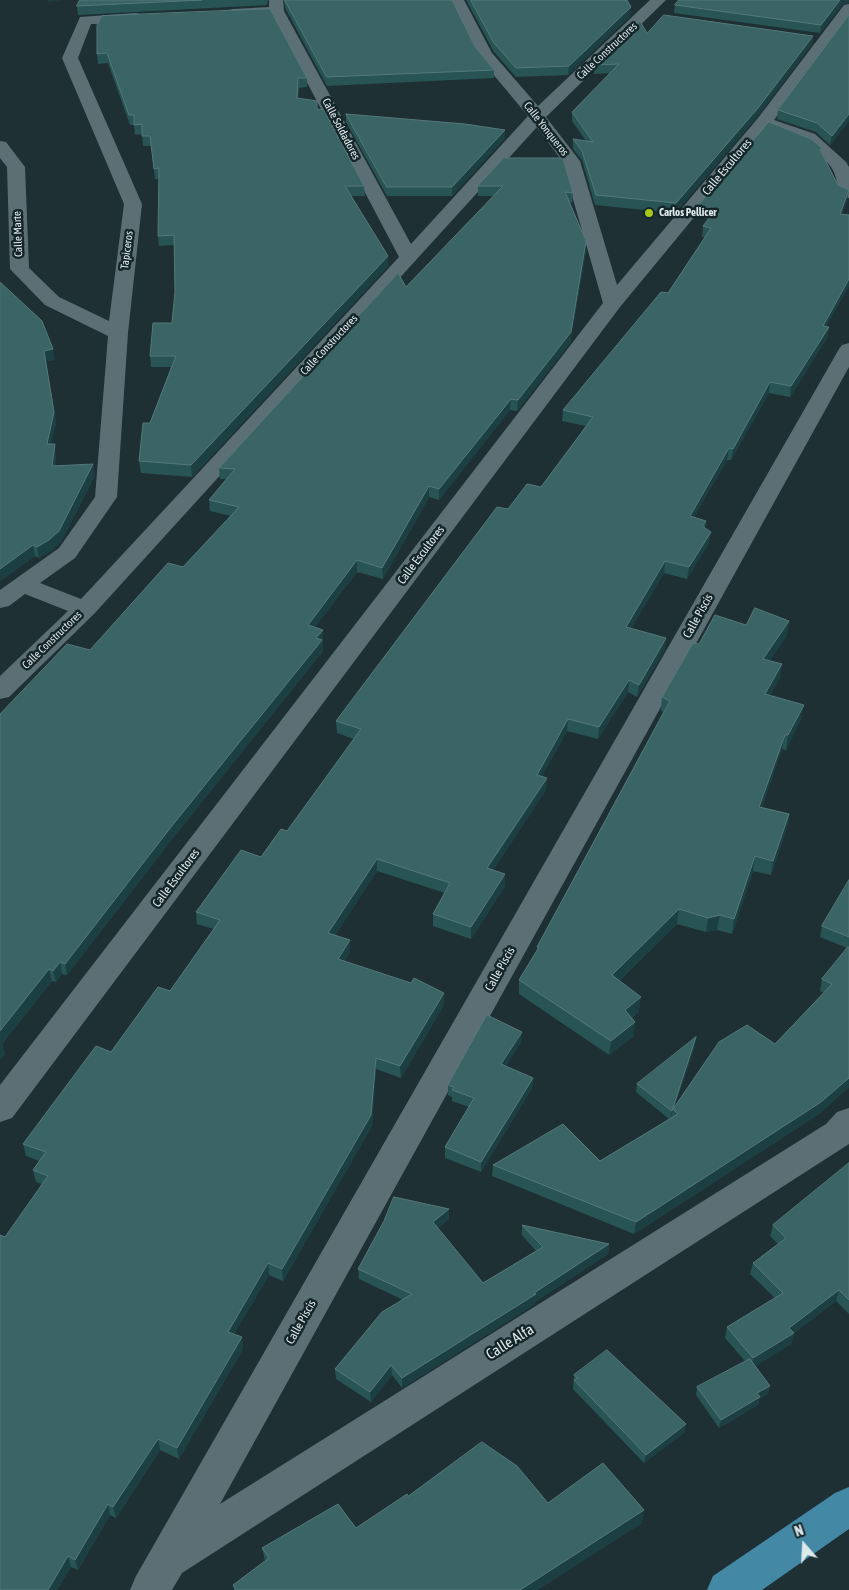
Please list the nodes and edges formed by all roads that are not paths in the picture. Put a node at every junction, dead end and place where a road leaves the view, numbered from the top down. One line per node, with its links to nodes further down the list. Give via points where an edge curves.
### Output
1 (457, 0): 7 (street, Calle Yonqueros, via 485,55)
2 (277, 5): 5 (street); 13 (street, Calle Soldadores)
3 (651, 8): 7 (street, Calle Constructores)
4 (849, 8): 8 (street, Calle Escultores, via 816,38)
5 (220, 14)
6 (152, 17): 15 (street, Tapiceros, via 86,20 70,58 133,204)
7 (537, 116): 11 (street, Calle Yonqueros); 13 (street, Calle Constructores, via 507,161)
8 (764, 122): 12 (street, via 809,138 840,166); 14 (street, Calle Escultores)
9 (0, 146): 15 (street, Calle Marte, via 16,167 20,269 52,301)
10 (553, 162): 11 (street)
11 (571, 162): 14 (street, Calle Yonqueros)
12 (849, 193)
13 (409, 258): 19 (street, Calle Constructores)
14 (613, 303): 21 (street, Calle Escultores)
15 (118, 333): 17 (street, Tapiceros, via 106,497 67,553)
16 (849, 348): 24 (street, Calle Piscis)
17 (22, 585): 18 (street, Tapiceros); 19 (street)
18 (0, 601)
19 (85, 609): 20 (street, Calle Constructores)
20 (0, 691)
21 (0, 1109)
22 (849, 1121): 24 (street, Calle Alfa, via 838,1134)
23 (849, 1506): 26 (main road)
24 (168, 1559): 25 (street, Calle Piscis)
25 (150, 1590)
26 (727, 1590)

